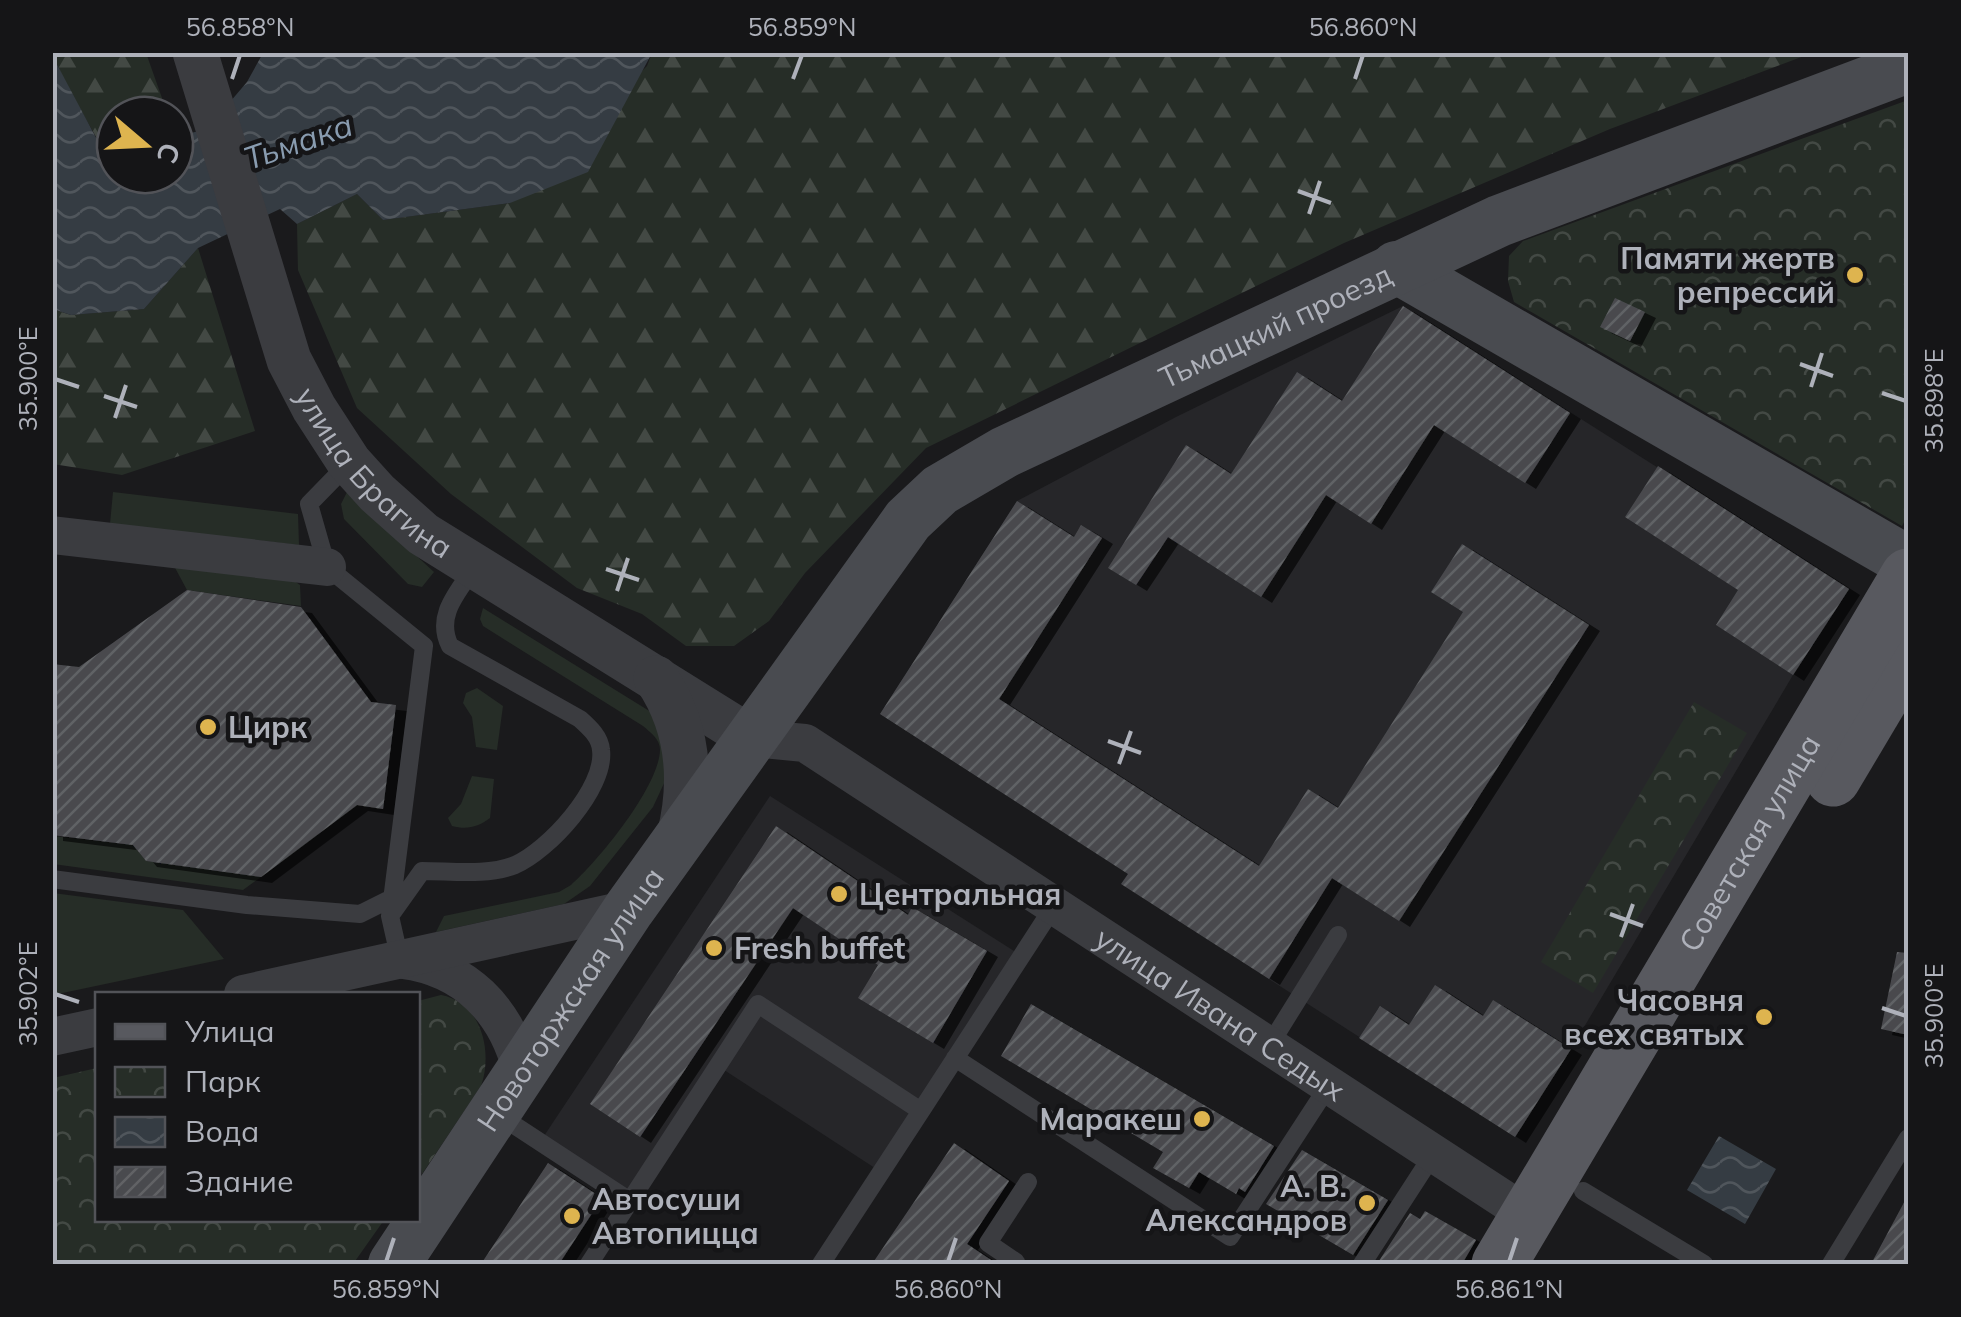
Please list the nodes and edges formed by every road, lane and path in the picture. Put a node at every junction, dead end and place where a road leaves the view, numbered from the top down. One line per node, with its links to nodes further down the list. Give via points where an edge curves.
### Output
1 (197, 57): 6 (street, улица Брагина, via 276,322 304,391)
2 (1908, 67): 3 (main road, Тьмацкий проезд)
3 (1499, 222): 4 (main road, Тьмацкий проезд); 5 (main road, via 1480,266 1480,290)
4 (1396, 267): 5 (main road); 15 (main road, Тьмацкий проезд, via 1005,452 940,490 908,520)
5 (1495, 324): 8 (main road)
6 (349, 462): 9 (lane, via 309,504); 10 (street, улица Брагина, via 422,534)
7 (52, 535): 9 (street)
8 (1908, 562)
9 (327, 567): 19 (lane, via 424,646)
10 (474, 568): 13 (street, улица Брагина); 19 (lane, via 444,620 450,646 580,720 602,748 601,766 589,794 540,850 497,871 422,871)
11 (1908, 576): 35 (main road, Советская улица)
12 (1908, 654): 14 (main road, Советская улица)
13 (656, 678): 15 (street, улица Брагина); 16 (street, via 685,749)
14 (1894, 697): 35 (main road, Советская улица)
15 (751, 738): 16 (main road, Новоторжская улица); 18 (street, улица Ивана Седых, via 805,743)
16 (679, 837): 20 (main road, Новоторжская улица)
17 (52, 879): 19 (lane, via 247,905 360,914)
18 (1054, 906): 26 (street, улица Ивана Седых); 27 (lane)
19 (391, 907): 22 (lane)
20 (629, 909): 22 (street); 29 (main road, Новоторжская улица)
21 (1338, 934): 26 (lane)
22 (400, 960): 23 (street); 29 (street, via 437,968 480,994 510,1034)
23 (253, 992)
24 (95, 1028): 25 (street)
25 (52, 1037)
26 (1269, 1046): 28 (street, улица Ивана Седых)
27 (955, 1058): 28 (lane, via 1230,1237); 30 (lane)
28 (1329, 1085): 32 (street, улица Ивана Седых)
29 (508, 1091): 34 (lane); 36 (main road, Новоторжская улица)
30 (921, 1111): 34 (lane, via 758,1004); 38 (lane)
31 (1908, 1138): 43 (lane)
32 (1434, 1154): 35 (street, улица Ивана Седых); 40 (lane)
33 (1028, 1182): 39 (lane, via 988,1243)
34 (630, 1201): 37 (lane)
35 (1551, 1226): 41 (main road, Советская улица); 42 (lane)
36 (394, 1264)
37 (588, 1264)
38 (820, 1264)
39 (1014, 1264)
40 (1362, 1264)
41 (1499, 1264)
42 (1704, 1264)
43 (1831, 1264)

